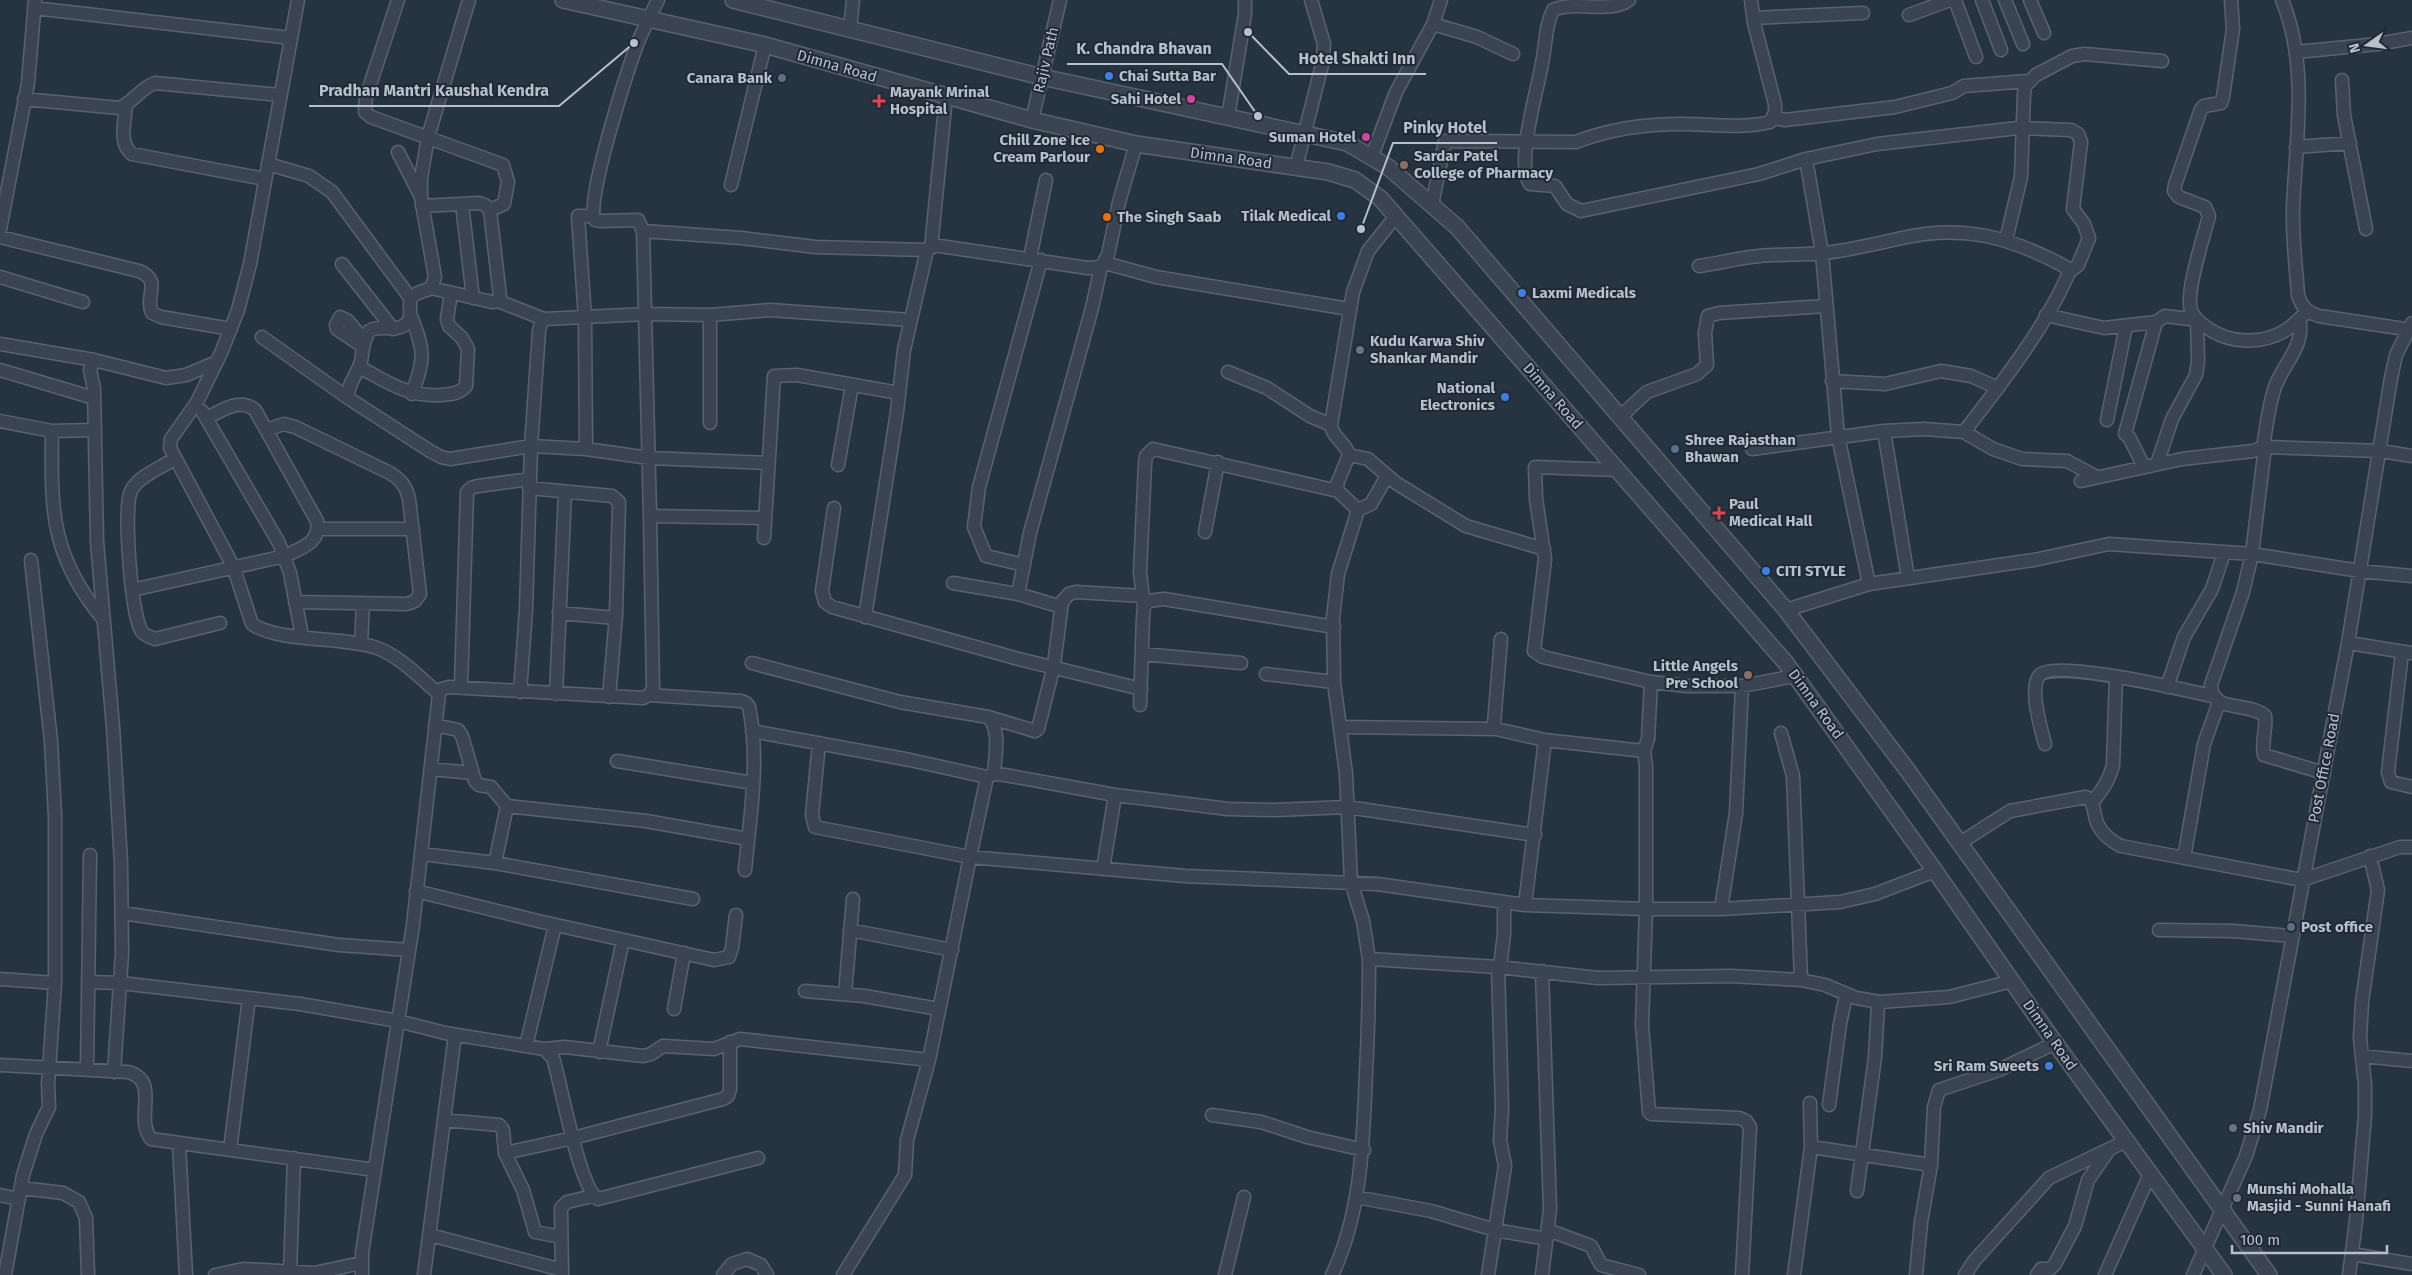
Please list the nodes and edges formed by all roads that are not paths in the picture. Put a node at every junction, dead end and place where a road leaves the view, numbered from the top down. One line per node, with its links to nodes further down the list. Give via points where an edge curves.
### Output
1 (298, 0): 29 (street)
2 (398, 0): 50 (street, via 366,97 365,112 370,117)
3 (470, 0): 50 (street)
4 (563, 0): 25 (street, Dimna Road)
5 (658, 0): 25 (street)
6 (732, 0): 27 (street)
7 (853, 0): 27 (street)
8 (1060, 0): 38 (street, Rajiv Path)
9 (1245, 0): 45 (street)
10 (1311, 0): 49 (street, via 1324,44 1322,65)
11 (1441, 0): 26 (street)
12 (1629, 0): 51 (street, via 1620,5 1570,4 1554,10 1549,20)
13 (1751, 0): 24 (street)
14 (1950, 0): 23 (street)
15 (1955, 0): 36 (street)
16 (1982, 0): 33 (street)
17 (2006, 0): 31 (street)
18 (2030, 0): 28 (street)
19 (2231, 0): 98 (street, via 2233,29 2223,97 2221,103 2204,106 2201,110 2174,191 2179,197 2205,208 2209,216 2190,295 2191,310)
20 (2282, 0): 34 (street)
21 (34, 4): 29 (street); 43 (street)
22 (1863, 13): 24 (street)
23 (1909, 15)
24 (1754, 18): 46 (street, via 1775,104)
25 (648, 21): 32 (street, Dimna Road); 67 (street, via 638,42 596,181)
26 (1433, 24): 35 (street, via 1476,37); 56 (street, via 1396,92)
27 (850, 28): 38 (street)
28 (2044, 33)
29 (291, 38): 41 (street)
30 (2412, 38): 34 (street)
31 (2023, 44)
32 (765, 45): 42 (street, Dimna Road); 62 (street)
33 (2001, 50)
34 (2296, 52): 54 (street, via 2299,79)
35 (1513, 54)
36 (1976, 57)
37 (2162, 61): 40 (street, via 2085,54 2059,62)
38 (1042, 78): 45 (street); 47 (street, Rajiv Path)
39 (2342, 80): 52 (street)
40 (2028, 81): 46 (street, via 1964,86 1927,100 1858,113 1790,120); 48 (street, via 2024,94)
41 (280, 95): 44 (street, via 155,83 139,91); 58 (street)
42 (946, 97): 47 (street, Dimna Road); 74 (street)
43 (24, 100): 44 (street, via 110,108); 69 (street)
44 (126, 105): 60 (street, via 124,141 132,154)
45 (1228, 117): 49 (street)
46 (1773, 118): 51 (street, via 1764,123 1744,125 1636,127 1576,142)
47 (1032, 120): 53 (street, Dimna Road)
48 (2024, 128): 57 (street, via 1877,144); 73 (street, via 2021,177); 80 (street, via 2071,130 2080,138 2072,202 2089,238 2078,264)
49 (1303, 135): 56 (street, via 1347,143); 59 (street)
50 (428, 137): 63 (street, via 421,178); 66 (street, via 502,165 508,182 504,204)
51 (1527, 142): 57 (street, via 1526,177 1530,184 1555,186 1567,204 1581,211 1759,174); 65 (street, via 1445,141)
52 (2350, 143): 54 (street); 70 (street)
53 (1136, 144): 59 (street, Dimna Road); 78 (street)
54 (2296, 147): 93 (street, via 2293,210 2298,295)
55 (398, 152): 63 (street)
56 (1372, 156): 65 (street)
57 (1806, 158): 75 (street)
58 (268, 164): 60 (street); 85 (street, via 309,176 332,192)
59 (1296, 167): 68 (street, Dimna Road, via 1355,180 1380,198)
60 (265, 179): 102 (street, via 250,264)
61 (1046, 180): 76 (street)
62 (731, 185)
63 (422, 202): 64 (street); 82 (street, via 435,277)
64 (462, 204): 66 (street, via 479,203); 84 (street)
65 (1432, 204): 120 (street, via 1457,227)
66 (490, 210): 86 (street, via 501,290)
67 (592, 216): 71 (street, via 600,221 635,219 640,222); 95 (street, via 578,216)
68 (1396, 216): 89 (street, via 1366,256); 144 (street, Dimna Road)
69 (0, 229)
70 (2366, 229)
71 (642, 230): 74 (street, via 815,247); 90 (street)
72 (0, 237): 102 (street, via 139,270 148,274 151,280 149,307 152,313)
73 (2006, 240): 75 (street, via 1948,233); 80 (street, via 2031,248 2062,265)
74 (930, 248): 76 (street); 97 (street)
75 (1822, 253): 79 (street, via 1757,256); 88 (street)
76 (1035, 259): 78 (street, via 1088,268); 164 (street, via 979,487 974,527 986,556)
77 (342, 264): 103 (street)
78 (1103, 265): 89 (street); 164 (street, via 1032,524)
79 (1699, 266)
80 (2068, 272): 91 (street)
81 (0, 277): 87 (street)
82 (431, 288): 83 (street); 85 (street)
83 (451, 293): 84 (street); 115 (street, via 447,319 468,348 466,386 452,394)
84 (473, 298): 86 (street)
85 (411, 299): 94 (street)
86 (498, 301): 96 (street)
87 (82, 302)
88 (1826, 306): 111 (street); 120 (street, via 1708,316 1705,333 1708,359 1704,369 1647,392)
89 (1349, 309): 124 (street)
90 (646, 314): 92 (street); 95 (street); 138 (street)
91 (2046, 314): 100 (street, via 2104,328); 113 (street, via 2017,364)
92 (710, 315): 97 (street, via 770,310); 123 (street)
93 (2303, 315): 98 (street, via 2278,334 2246,340 2215,333); 101 (street); 132 (street, via 2298,344 2272,395)
94 (411, 316): 103 (street, via 407,323); 115 (street, via 421,340 423,359)
95 (585, 318): 96 (street); 133 (street)
96 (544, 319): 131 (street, via 539,331)
97 (910, 320): 114 (street)
98 (2197, 320): 99 (street, via 2165,316); 143 (street, via 2196,375)
99 (2156, 322): 100 (street); 143 (street, via 2125,434)
100 (2126, 326): 121 (street)
101 (2411, 327): 135 (street, Post Office Road, via 2396,355)
102 (231, 329): 107 (street)
103 (393, 329): 108 (street, via 374,328 369,331 363,343)
104 (262, 337): 117 (street)
105 (0, 344): 106 (street)
106 (94, 360): 107 (street, via 166,378 186,375); 116 (street, via 90,370)
107 (217, 362): 118 (street)
108 (359, 367): 115 (street); 117 (street)
109 (0, 370): 116 (street)
110 (1228, 372): 124 (street, via 1267,388 1310,416)
111 (1832, 381): 113 (street, via 1885,384 1940,371 1971,376); 130 (street)
112 (852, 385): 114 (street); 141 (street, via 797,375 774,376); 142 (street)
113 (1998, 388): 129 (street)
114 (899, 393): 179 (street)
115 (412, 394)
116 (94, 398): 125 (street)
117 (348, 398): 131 (street, via 440,457 450,459)
118 (197, 402): 119 (street); 139 (street, via 171,439)
119 (206, 418): 126 (street, via 231,406 248,404); 162 (street)
120 (1620, 418): 177 (street)
121 (2108, 420)
122 (0, 421): 127 (street)
123 (710, 423)
124 (1331, 425): 136 (street)
125 (94, 430): 127 (street); 181 (street)
126 (266, 430): 155 (street); 156 (street, via 284,424 295,427 400,480 408,493)
127 (52, 431): 181 (street, via 52,496 57,537 80,589)
128 (1884, 431): 129 (street); 130 (street); 168 (street)
129 (1964, 432): 146 (street, via 1993,449 2022,459 2067,461)
130 (1838, 436): 134 (street); 170 (street)
131 (530, 446): 133 (street); 148 (street)
132 (2265, 447): 135 (street); 143 (street, via 2253,452); 161 (street)
133 (586, 449): 138 (street)
134 (1752, 449)
135 (2380, 451): 137 (street); 166 (street, Post Office Road)
136 (1349, 455): 145 (street, via 1368,459); 149 (street, via 1337,484)
137 (2412, 456)
138 (649, 458): 141 (street); 153 (street)
139 (174, 460): 165 (street); 171 (street, via 135,484 130,491 127,509)
140 (1218, 462): 149 (street); 157 (street); 173 (street, via 1159,448 1146,456 1140,572)
141 (768, 463): 154 (street)
142 (838, 465)
143 (2151, 465): 146 (street)
144 (1618, 470): 159 (street, via 1535,467); 194 (street, Dimna Road)
145 (1387, 476): 152 (street, via 1371,504); 159 (street, via 1466,526)
146 (2097, 477): 147 (street)
147 (2081, 480)
148 (529, 484): 150 (street); 200 (street, via 478,486 467,492); 202 (street)
149 (1338, 491): 152 (street)
150 (565, 492): 178 (street); 180 (street, via 612,496 619,502)
151 (834, 508): 179 (street, via 823,598 832,607)
152 (1358, 510): 183 (street, via 1338,574)
153 (650, 516): 154 (street); 205 (street, via 652,689)
154 (765, 518): 158 (street)
155 (319, 529): 156 (street); 162 (street, via 316,538 308,545)
156 (413, 529): 176 (street, via 420,594 408,604)
157 (1205, 532)
158 (764, 538)
159 (1544, 549): 197 (street, via 1546,559 1534,644 1536,653)
160 (2224, 553): 161 (street); 168 (street, via 2109,544 2034,560); 199 (street, via 2212,589 2184,637)
161 (2252, 554): 166 (street); 207 (street, via 2211,685)
162 (285, 556): 165 (street); 174 (street)
163 (31, 560): 271 (street, via 51,741 55,816)
164 (1024, 565): 172 (street)
165 (233, 566): 171 (street); 184 (street, via 252,624 269,632)
166 (2360, 571): 167 (street); 186 (street, Post Office Road)
167 (2412, 576)
168 (1908, 578): 170 (street)
169 (953, 583): 172 (street)
170 (1869, 584): 177 (street)
171 (132, 590): 182 (street, via 138,623 148,637 156,639)
172 (1018, 594): 175 (street, via 1055,605)
173 (1143, 601): 175 (street, via 1076,592); 183 (street, via 1164,598); 189 (street)
174 (295, 602): 176 (street); 184 (street)
175 (1062, 602): 192 (street)
176 (363, 603): 187 (street)
177 (1786, 610): 232 (street)
178 (559, 613): 180 (street); 204 (street)
179 (865, 617): 192 (street)
180 (616, 618): 206 (street)
181 (103, 619): 253 (street, via 118,798)
182 (220, 623)
183 (1334, 627): 196 (street)
184 (302, 636): 187 (street)
185 (1501, 639): 212 (street)
186 (2348, 643): 188 (street); 221 (street, Post Office Road)
187 (361, 644): 203 (street, via 387,653)
188 (2407, 652): 225 (street, via 2388,772 2391,782)
189 (1142, 654): 191 (street); 201 (street)
190 (752, 663): 209 (street, via 900,702)
191 (1241, 663)
192 (1054, 667): 201 (street); 209 (street, via 1038,729 1034,731)
193 (1266, 674): 196 (street)
194 (1795, 676): 198 (street); 242 (street, Dimna Road)
195 (2116, 677): 199 (street); 217 (street, via 2067,671 2039,675 2036,695); 227 (street, via 2113,765 2110,778)
196 (1334, 682): 211 (street)
197 (1651, 682): 198 (street); 218 (street, via 1648,739)
198 (1742, 686): 252 (street, via 1736,813)
199 (2167, 687): 207 (street)
200 (462, 688): 202 (street); 203 (street, via 442,689)
201 (1141, 689): 208 (street)
202 (520, 692): 204 (street)
203 (439, 694): 210 (street)
204 (556, 694): 206 (street)
205 (649, 695): 206 (street, via 642,698); 213 (street, via 746,703)
206 (609, 696)
207 (2216, 699): 221 (street, via 2260,710 2266,716 2264,755); 238 (street, via 2204,744)
208 (1140, 705)
209 (988, 717): 223 (street, via 995,729)
210 (435, 725): 220 (street); 222 (street, via 458,730)
211 (1340, 727): 212 (street); 229 (street)
212 (1496, 729): 215 (street)
213 (752, 731): 216 (street); 224 (street)
214 (1781, 733): 250 (street, via 1793,776)
215 (1545, 740): 218 (street); 230 (street)
216 (819, 744): 223 (street); 237 (street, via 812,815 815,827)
217 (2045, 744)
218 (1644, 751): 251 (street)
219 (616, 761): 224 (street)
220 (431, 769): 222 (street); 234 (street)
221 (2324, 772): 243 (street, Post Office Road)
222 (472, 773): 228 (street, via 478,785 491,788)
223 (991, 776): 226 (street); 237 (street)
224 (753, 783): 231 (street)
225 (2412, 787)
226 (1115, 795): 229 (street, via 1228,809); 240 (street)
227 (2092, 803): 232 (street, via 2090,798 2080,797 2019,808); 238 (street, via 2097,825 2112,842)
228 (507, 806): 231 (street, via 646,821); 239 (street)
229 (1348, 807): 230 (street); 244 (street)
230 (1534, 835): 249 (street)
231 (748, 839): 241 (street)
232 (1960, 843): 318 (street)
233 (2412, 847): 236 (street, via 2400,847)
234 (422, 854): 239 (street); 245 (street)
235 (90, 855): 270 (street)
236 (2370, 856): 243 (street); 287 (street, via 2378,890 2362,1002)
237 (970, 857): 240 (street); 261 (street)
238 (2184, 858): 243 (street)
239 (495, 863): 246 (street)
240 (1104, 869): 244 (street, via 1185,876)
241 (745, 870)
242 (1936, 871): 250 (street, via 1860,898); 269 (street, Dimna Road)
243 (2302, 880): 258 (street, Post Office Road)
244 (1351, 882): 248 (street); 263 (street, via 1363,921)
245 (416, 891): 255 (street); 260 (street)
246 (693, 899)
247 (853, 899): 256 (street)
248 (1504, 902): 249 (street); 264 (street)
249 (1525, 905): 251 (street)
250 (1800, 905): 252 (street); 268 (street)
251 (1646, 908): 252 (street); 266 (street)
252 (1721, 909)
253 (122, 913): 260 (street, via 339,945); 272 (street)
254 (736, 915): 262 (street, via 729,957 714,960)
255 (555, 925): 259 (street); 284 (street)
256 (850, 930): 261 (street); 274 (street)
257 (2159, 930): 258 (street)
258 (2292, 936): 318 (street, Post Office Road, via 2260,1110 2246,1156)
259 (623, 940): 262 (street); 286 (street)
260 (409, 950): 280 (street)
261 (952, 950): 279 (street)
262 (684, 953): 278 (street)
263 (1369, 959): 264 (street); 303 (street)
264 (1499, 967): 265 (street); 319 (street, via 1500,1140 1505,1166)
265 (1542, 971): 266 (street, via 1598,978); 320 (street, via 1548,1123)
266 (1644, 978): 268 (street, via 1731,976); 344 (street, via 1642,1025 1649,1112 1739,1118 1750,1127)
267 (0, 979): 271 (street)
268 (1801, 980): 275 (street, via 1825,985)
269 (2012, 981): 277 (street, via 1949,996); 283 (street, Dimna Road)
270 (88, 982): 272 (street); 292 (street)
271 (55, 983): 291 (street)
272 (121, 983): 276 (street); 293 (street)
273 (805, 991): 274 (street)
274 (845, 994): 279 (street)
275 (1846, 995): 277 (street); 295 (street)
276 (249, 998): 280 (street); 302 (street)
277 (1880, 1002): 306 (street)
278 (674, 1009)
279 (939, 1010): 288 (street)
280 (398, 1021): 281 (street); 310 (street)
281 (455, 1035): 284 (street); 297 (street)
282 (730, 1042): 286 (street, via 714,1049 663,1046 643,1056); 288 (street, via 740,1039); 298 (street, via 728,1096)
283 (2054, 1043): 299 (street, Dimna Road); 309 (street, via 1999,1070 1939,1090 1934,1107)
284 (526, 1046): 285 (street)
285 (544, 1049): 286 (street, via 565,1047); 298 (street, via 553,1058)
286 (600, 1052)
287 (2362, 1056): 289 (street); 324 (street, via 2365,1115)
288 (929, 1060): 338 (street, via 907,1140 905,1175)
289 (2412, 1061)
290 (0, 1066): 291 (street)
291 (50, 1067): 292 (street); 313 (street, via 50,1106 36,1134)
292 (87, 1070): 293 (street)
293 (114, 1072): 300 (street, via 138,1075 144,1082 145,1132 151,1139)
294 (1810, 1103): 301 (street)
295 (1830, 1105)
296 (1212, 1116): 303 (street, via 1261,1122)
297 (444, 1120): 305 (street, via 499,1125 503,1130); 321 (street)
298 (573, 1138): 305 (street); 315 (street)
299 (2126, 1141): 304 (street); 311 (street, Dimna Road)
300 (179, 1144): 302 (street); 333 (street)
301 (1811, 1147): 306 (street); 345 (street)
302 (230, 1150): 307 (street)
303 (1364, 1150): 317 (street)
304 (2109, 1150): 347 (street, via 2049,1178); 348 (street, via 2088,1180 2075,1226 2053,1268 2041,1269)
305 (505, 1153): 322 (street, via 523,1190 535,1232)
306 (1862, 1156): 309 (street); 312 (street)
307 (294, 1158): 310 (street); 327 (street)
308 (758, 1158): 315 (street, via 605,1198)
309 (1931, 1165): 346 (street)
310 (375, 1170): 326 (street)
311 (2150, 1174): 323 (street, Dimna Road); 349 (street)
312 (1857, 1191)
313 (20, 1193): 314 (street); 331 (street); 332 (street, via 63,1193 79,1202 86,1218)
314 (0, 1195)
315 (593, 1196): 322 (street, via 563,1204)
316 (1244, 1197): 339 (street)
317 (1356, 1197): 319 (street, via 1431,1211); 340 (street)
318 (2222, 1209): 323 (street, Post Office Road); 352 (street)
319 (1495, 1230): 320 (street); 341 (street)
320 (1548, 1234): 342 (street); 343 (street, via 1590,1246 1601,1265)
321 (430, 1235): 330 (street); 335 (street)
322 (561, 1237): 330 (street)
323 (2204, 1248): 350 (street, Post Office Road); 351 (street, Dimna Road)
324 (2352, 1254): 325 (street); 353 (street)
325 (2412, 1264)
326 (361, 1269): 329 (street)
327 (290, 1272): 328 (street); 329 (street)
328 (270, 1273): 334 (street, via 233,1269)
329 (325, 1273)
330 (562, 1273)
331 (5, 1275)
332 (88, 1275)
333 (186, 1275)
334 (215, 1275)
335 (424, 1275)
336 (723, 1275): 337 (street, via 732,1264 747,1259 761,1265)
337 (767, 1275)
338 (843, 1275)
339 (1224, 1275)
340 (1332, 1275)
341 (1488, 1275)
342 (1542, 1275)
343 (1639, 1275)
344 (1742, 1275)
345 (1794, 1275)
346 (1916, 1275)
347 (1965, 1275)
348 (2036, 1275)
349 (2105, 1275)
350 (2193, 1275)
351 (2224, 1275)
352 (2270, 1275)
353 (2349, 1275)

